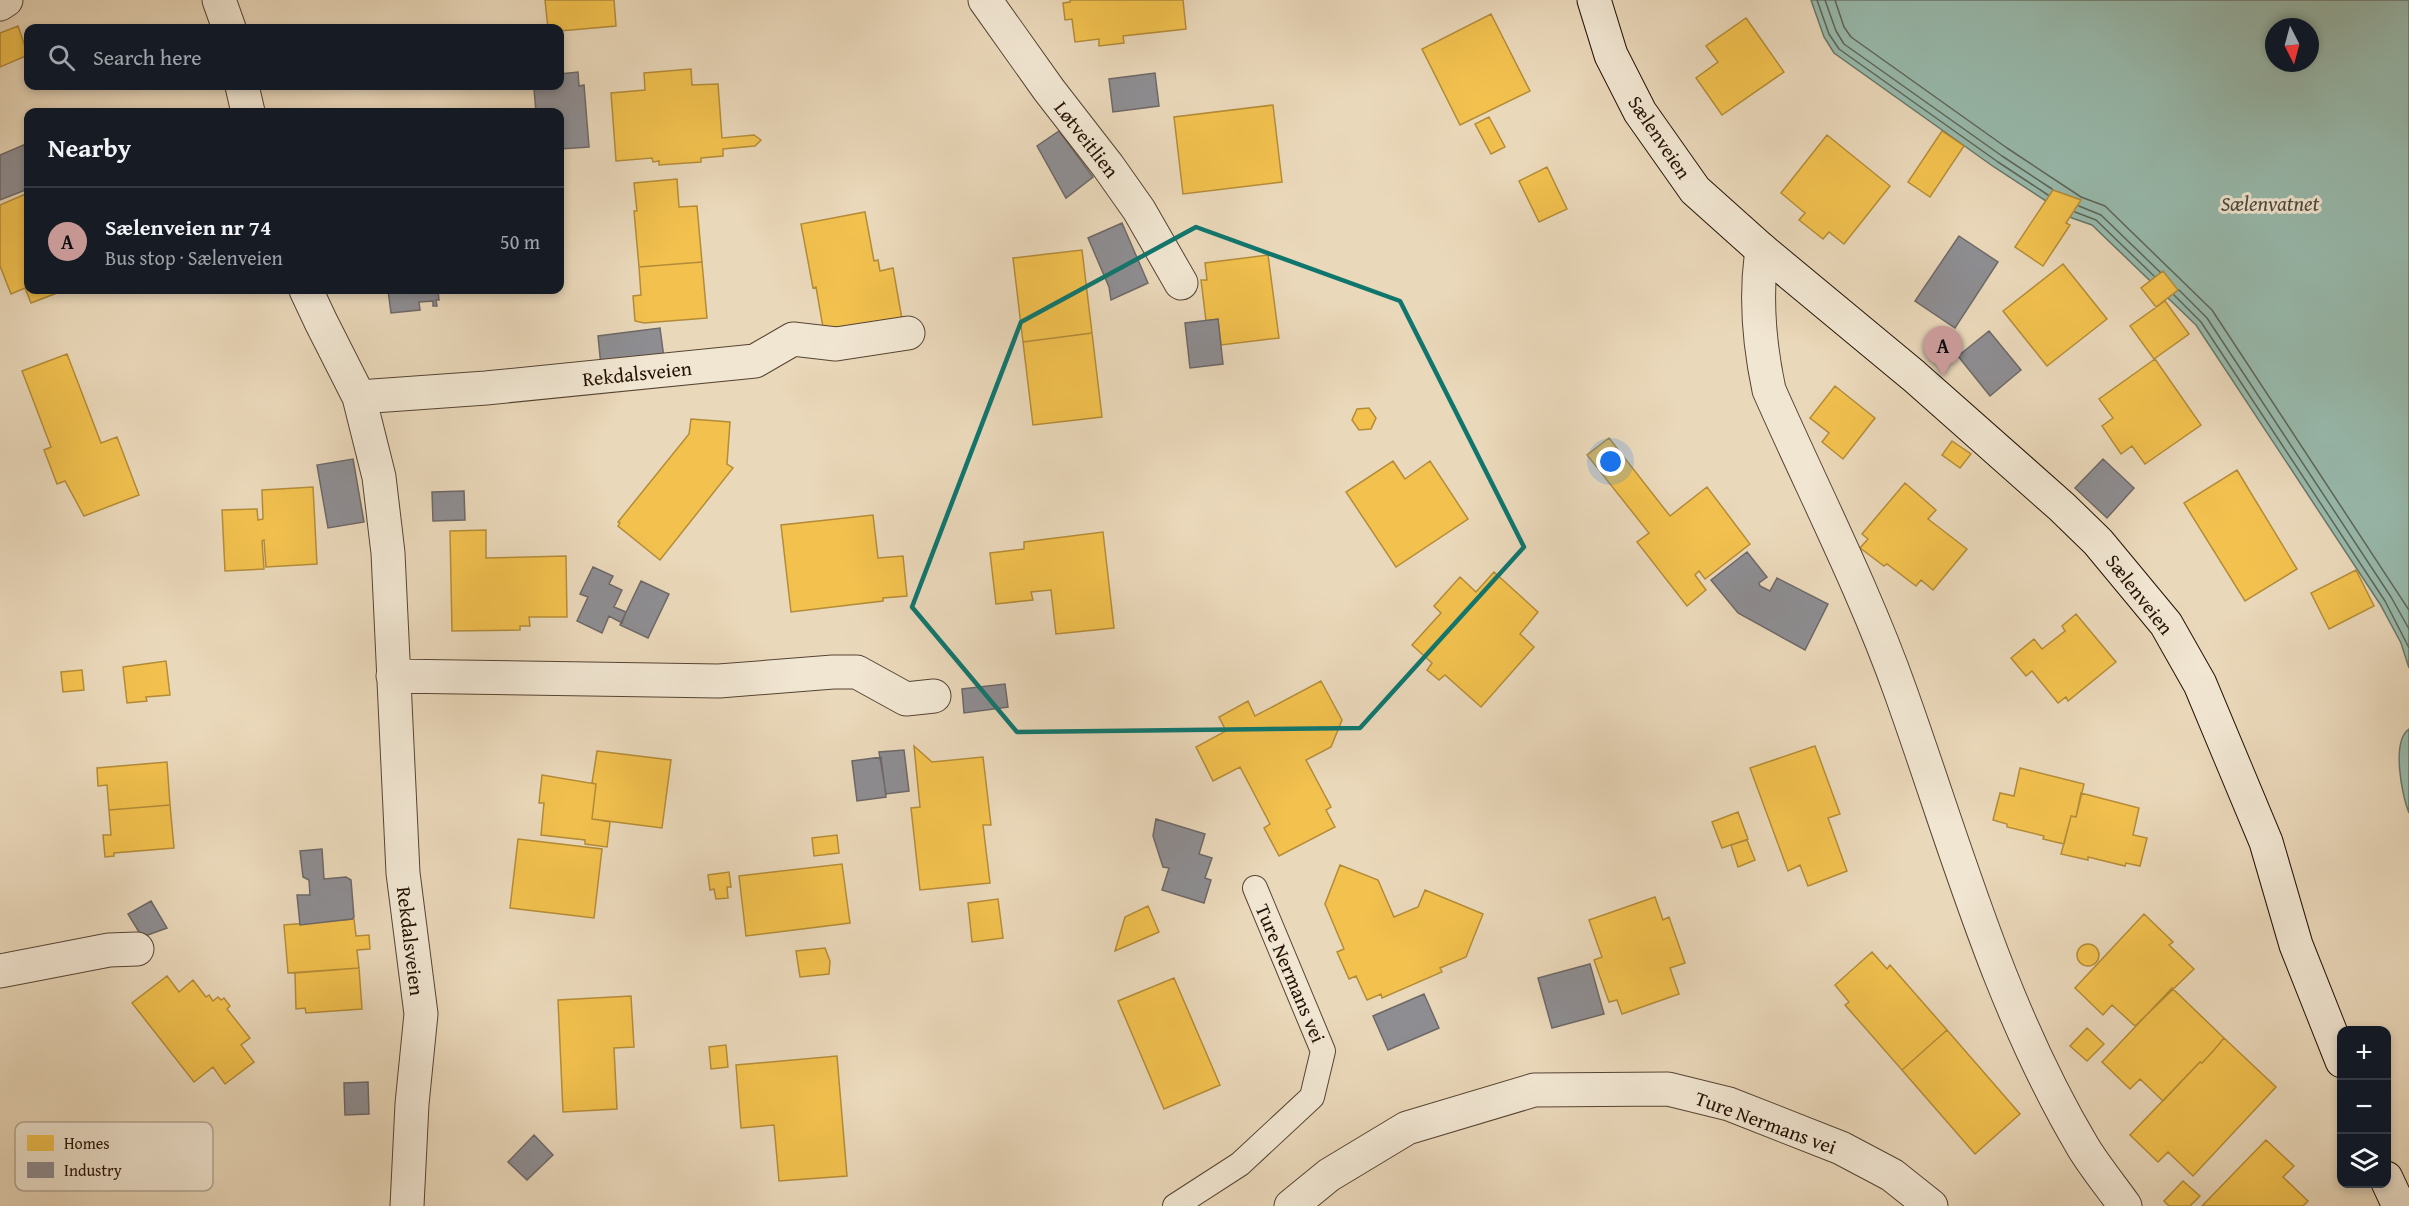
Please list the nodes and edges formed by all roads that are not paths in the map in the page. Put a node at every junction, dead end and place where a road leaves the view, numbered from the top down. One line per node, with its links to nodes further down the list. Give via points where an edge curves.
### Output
1 (6, 0): 5 (street)
2 (219, 0): 6 (street)
3 (985, 0): 10 (street, Løtveitlien, via 1139,210)
4 (1594, 0): 9 (street, Sælenveien, via 1611,55 1640,112 1695,190)
5 (0, 4)
6 (228, 24)
7 (243, 90): 8 (street)
8 (247, 108)
9 (1762, 250): 19 (street, Sælenveien, via 1914,376 2062,507 2098,542 2166,624 2200,684 2266,842 2296,945); 25 (street, via 1759,323 1769,390 1901,692 1997,969 2038,1063 2083,1148)
10 (1181, 283)
11 (308, 294): 13 (street, Rekdalsveien)
12 (908, 333): 13 (street, Rekdalsveien, via 836,345 793,339 755,361)
13 (359, 397): 14 (street, Rekdalsveien, via 379,477 388,554)
14 (393, 676): 15 (street, via 719,681 857,672 906,699); 21 (street, Rekdalsveien, via 403,873 421,1014)
15 (934, 696)
16 (1255, 888): 22 (lane, Ture Nermans vei, via 1323,1051 1312,1097 1240,1164)
17 (137, 950): 18 (street, via 109,950)
18 (0, 971)
19 (2337, 1048)
20 (2391, 1188): 26 (street)
21 (407, 1206)
22 (1175, 1206)
23 (1291, 1206): 24 (street, Ture Nermans vei, via 1329,1175 1407,1128 1534,1090 1668,1089 1729,1104 1841,1148 1892,1175)
24 (1931, 1206)
25 (2125, 1206)
26 (2399, 1206)

